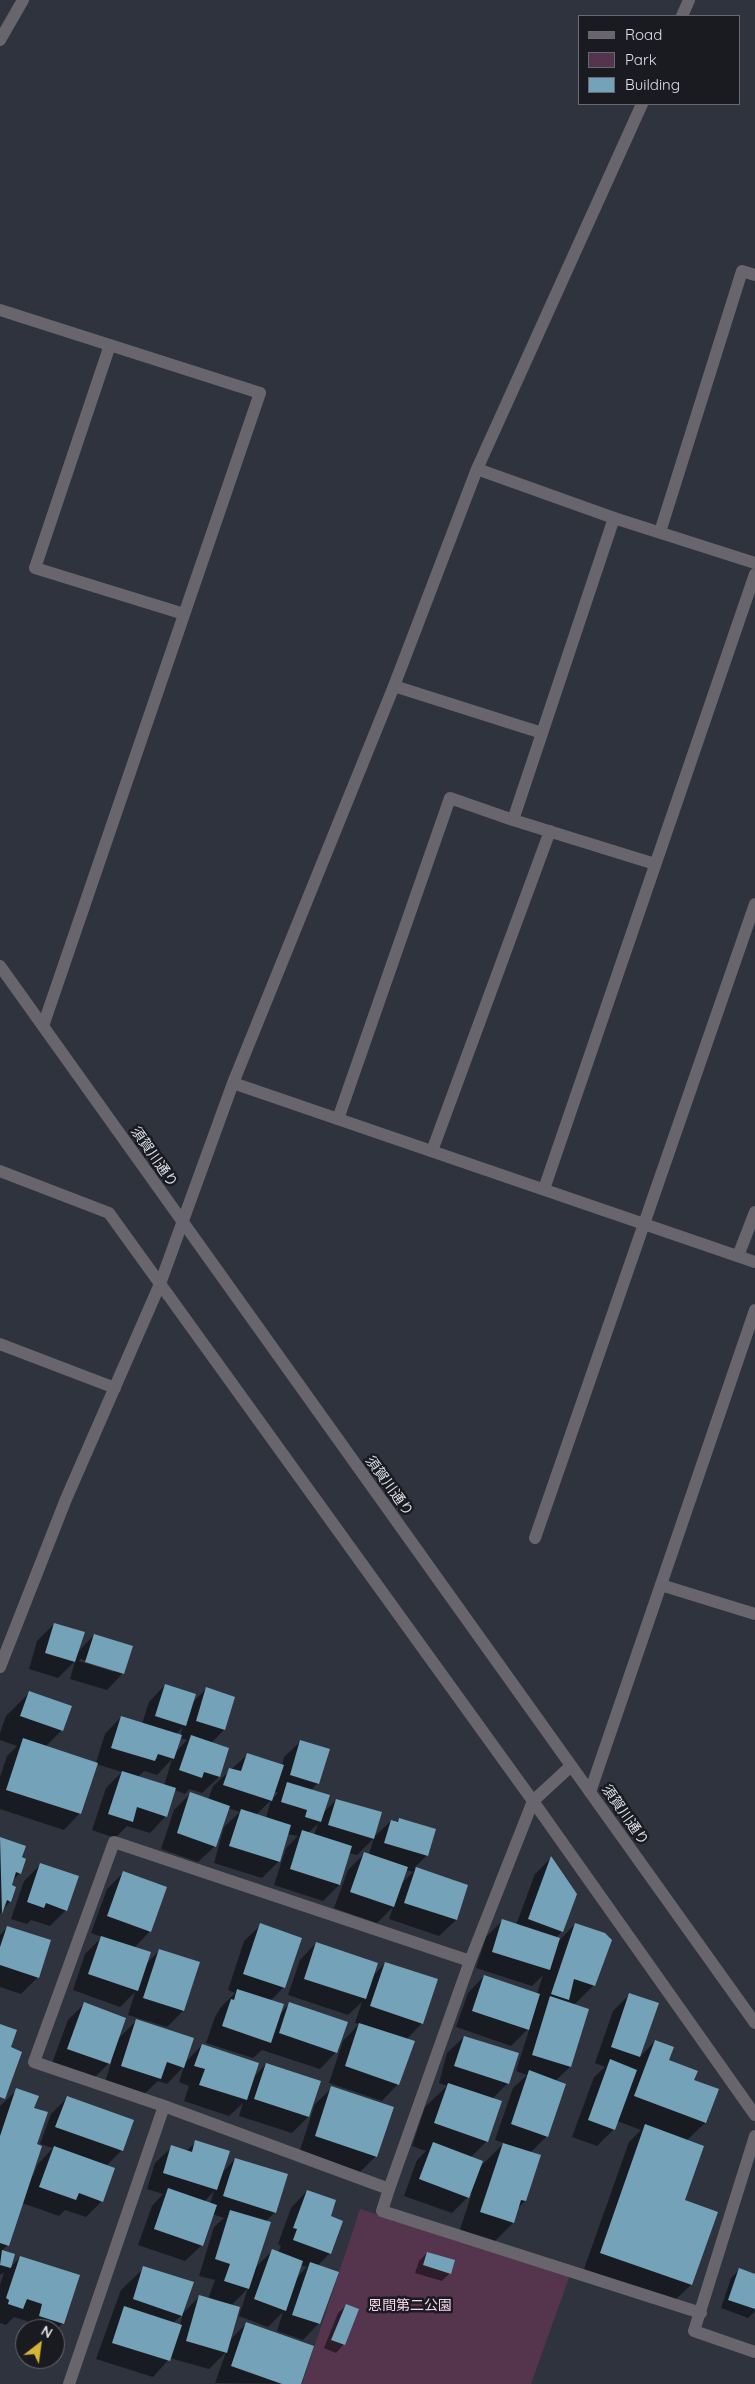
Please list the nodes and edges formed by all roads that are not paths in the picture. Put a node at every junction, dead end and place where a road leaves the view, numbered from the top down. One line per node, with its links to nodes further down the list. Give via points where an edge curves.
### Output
1 (23, 0): 4 (street)
2 (689, 0): 3 (street)
3 (682, 15)
4 (0, 40)
5 (642, 105): 9 (street)
6 (755, 275): 11 (street, via 742,271)
7 (0, 310): 8 (street)
8 (110, 346): 14 (street, via 35,568); 14 (street, via 260,393)
9 (477, 469): 10 (street); 15 (street)
10 (614, 518): 11 (street); 16 (street)
11 (660, 532): 12 (street)
12 (755, 564)
13 (755, 574): 19 (street)
14 (184, 614): 22 (street)
15 (394, 686): 16 (street); 23 (street)
16 (542, 733): 17 (street)
17 (513, 820): 18 (street); 24 (street, via 450,798)
18 (550, 831): 19 (street); 25 (street)
19 (655, 864): 27 (street)
20 (754, 908): 30 (street)
21 (0, 966): 22 (street, 須賀川通り)
22 (43, 1026): 29 (street, 須賀川通り)
23 (233, 1083): 24 (street); 29 (street)
24 (338, 1119): 25 (street)
25 (432, 1151): 27 (street)
26 (0, 1171): 33 (street, via 109,1213)
27 (544, 1189): 30 (street)
28 (755, 1212): 31 (street)
29 (182, 1222): 33 (street); 42 (street, 須賀川通り)
30 (644, 1224): 31 (street); 37 (street)
31 (738, 1256): 32 (street)
32 (755, 1262)
33 (160, 1284): 36 (street); 44 (street)
34 (755, 1310): 38 (street)
35 (0, 1344): 36 (street)
36 (115, 1388): 40 (street)
37 (535, 1538)
38 (661, 1585): 39 (street); 43 (street)
39 (755, 1614)
40 (5, 1641): 41 (street)
41 (0, 1667)
42 (571, 1766): 43 (street, 須賀川通り); 44 (street)
43 (590, 1792): 46 (street, 須賀川通り)
44 (532, 1801): 45 (street); 48 (street)
45 (470, 1961): 47 (street, via 114,1842 34,2062); 50 (street)
46 (755, 2023)
47 (164, 2106): 50 (street); 53 (street)
48 (755, 2115)
49 (755, 2136): 51 (street)
50 (389, 2189): 51 (street, via 382,2212)
51 (701, 2314): 52 (street, via 694,2331)
52 (755, 2352)
53 (69, 2384)

